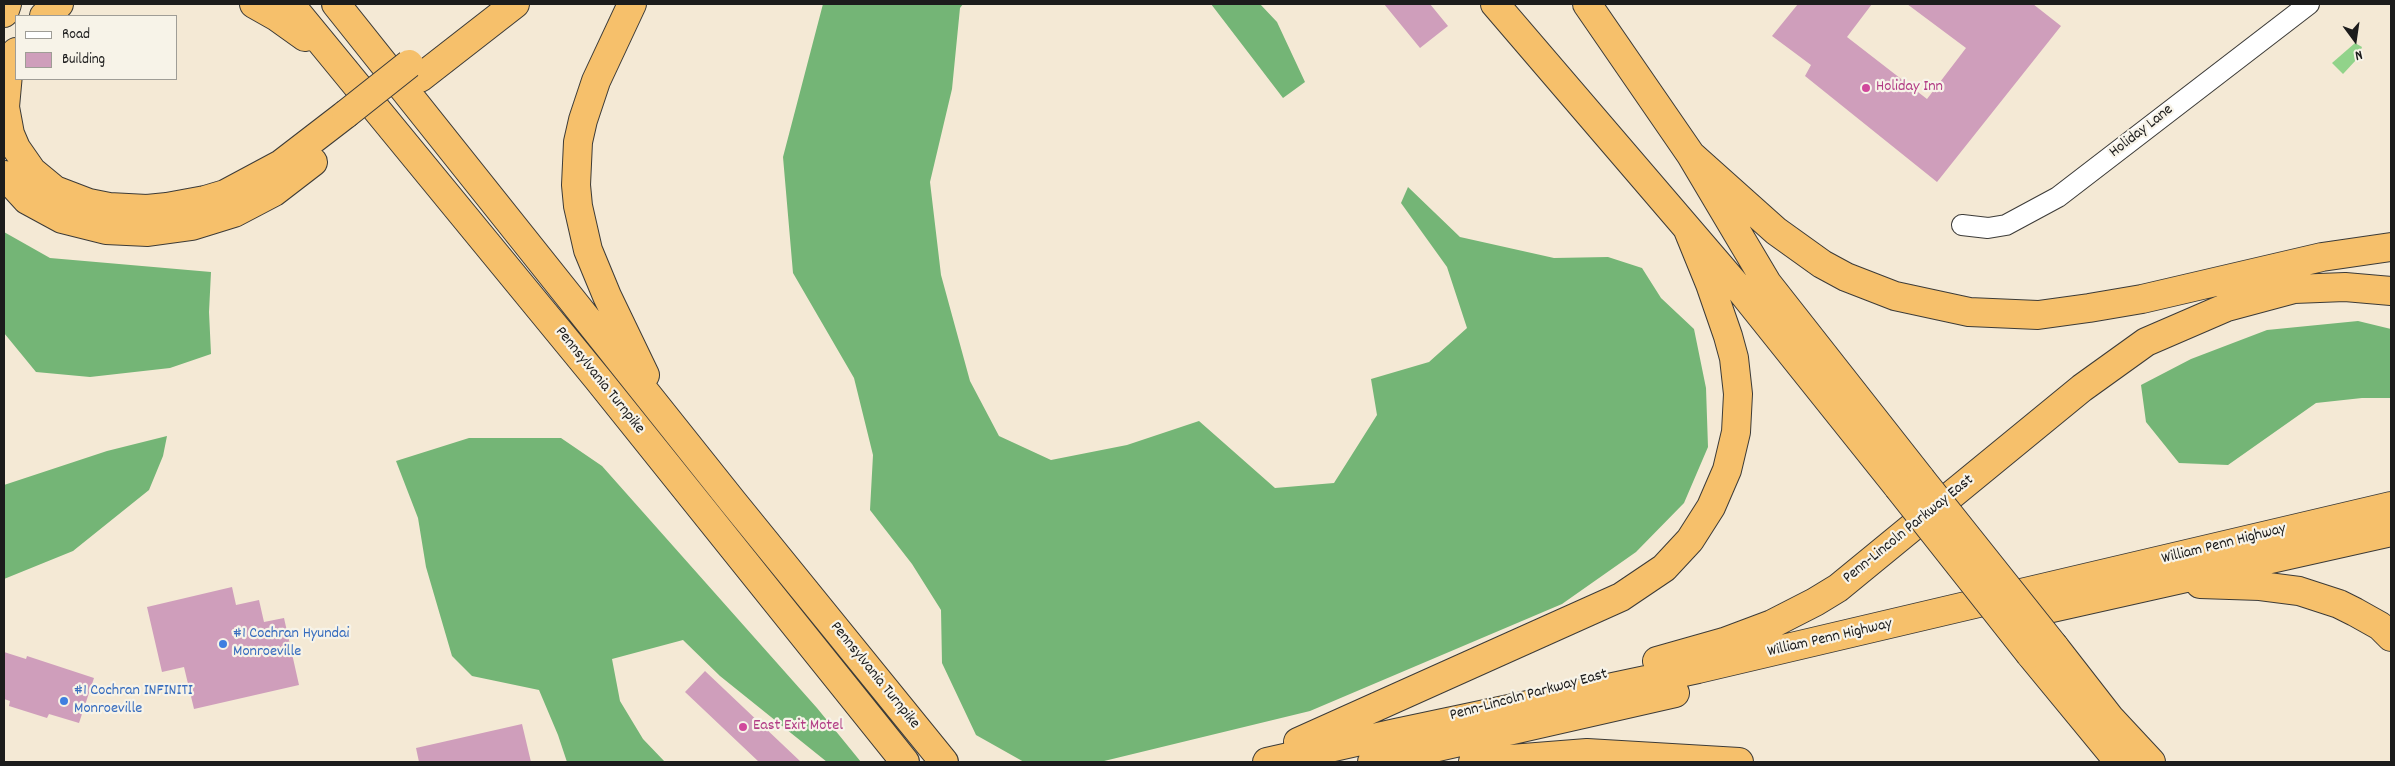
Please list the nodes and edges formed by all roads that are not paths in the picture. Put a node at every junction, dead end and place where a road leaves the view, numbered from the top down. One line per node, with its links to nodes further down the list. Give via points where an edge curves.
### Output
1 (7, 4): 12 (highway)
2 (60, 4): 13 (highway)
3 (254, 4): 15 (highway, via 296,31)
4 (290, 4): 15 (highway, Pennsylvania Turnpike)
5 (336, 4): 26 (highway, Pennsylvania Turnpike)
6 (486, 4): 16 (highway)
7 (515, 4): 16 (highway)
8 (632, 4): 26 (highway, via 596,81 583,120 576,164 578,206 597,274)
9 (1494, 4): 21 (highway)
10 (1587, 4): 18 (highway)
11 (2309, 4): 20 (street, Holiday Lane, via 2058,197 2006,225 1988,228)
12 (4, 13)
13 (45, 15)
14 (15, 55): 17 (highway, via 8,74 5,108 16,148 32,171 56,190 102,205 167,207 225,194)
15 (337, 64): 35 (highway, Pennsylvania Turnpike, via 597,378)
16 (414, 71): 17 (highway)
17 (351, 121): 19 (highway, via 292,179 253,204 212,221 170,230 106,230 62,219 27,200)
18 (1691, 154): 25 (highway, via 1762,220 1798,248 1846,277 1895,296 1969,312 2014,315 2063,312); 27 (highway, via 1766,283)
19 (4, 176)
20 (1962, 225)
21 (1688, 230): 27 (highway); 36 (highway, via 1728,336 1738,394 1736,432 1727,470 1711,507 1690,540 1664,568 1621,597 1328,730)
22 (2391, 247): 25 (highway, via 2322,257)
23 (2294, 289): 24 (highway, Penn-Lincoln Parkway East, via 2345,287); 25 (highway); 33 (highway, Penn-Lincoln Parkway East, via 2219,310 2169,331 2133,351 2082,388 1860,572 1794,614 1724,642)
24 (2391, 292)
25 (2142, 299)
26 (669, 423): 34 (highway, Pennsylvania Turnpike)
27 (1909, 483): 32 (highway, bridge)
28 (2391, 506): 33 (highway, William Penn Highway, via 1698,670)
29 (2391, 532): 30 (highway, William Penn Highway)
30 (2159, 583): 31 (highway, via 2260,586 2299,591 2355,612); 38 (highway, William Penn Highway)
31 (2391, 636)
32 (2042, 650): 41 (highway); 42 (highway)
33 (1396, 733): 37 (highway, William Penn Highway)
34 (940, 758)
35 (905, 762)
36 (1248, 762)
37 (1267, 762)
38 (1372, 762)
39 (1472, 762): 40 (highway, via 1552,754 1622,753)
40 (1738, 762)
41 (2118, 762)
42 (2151, 762)

